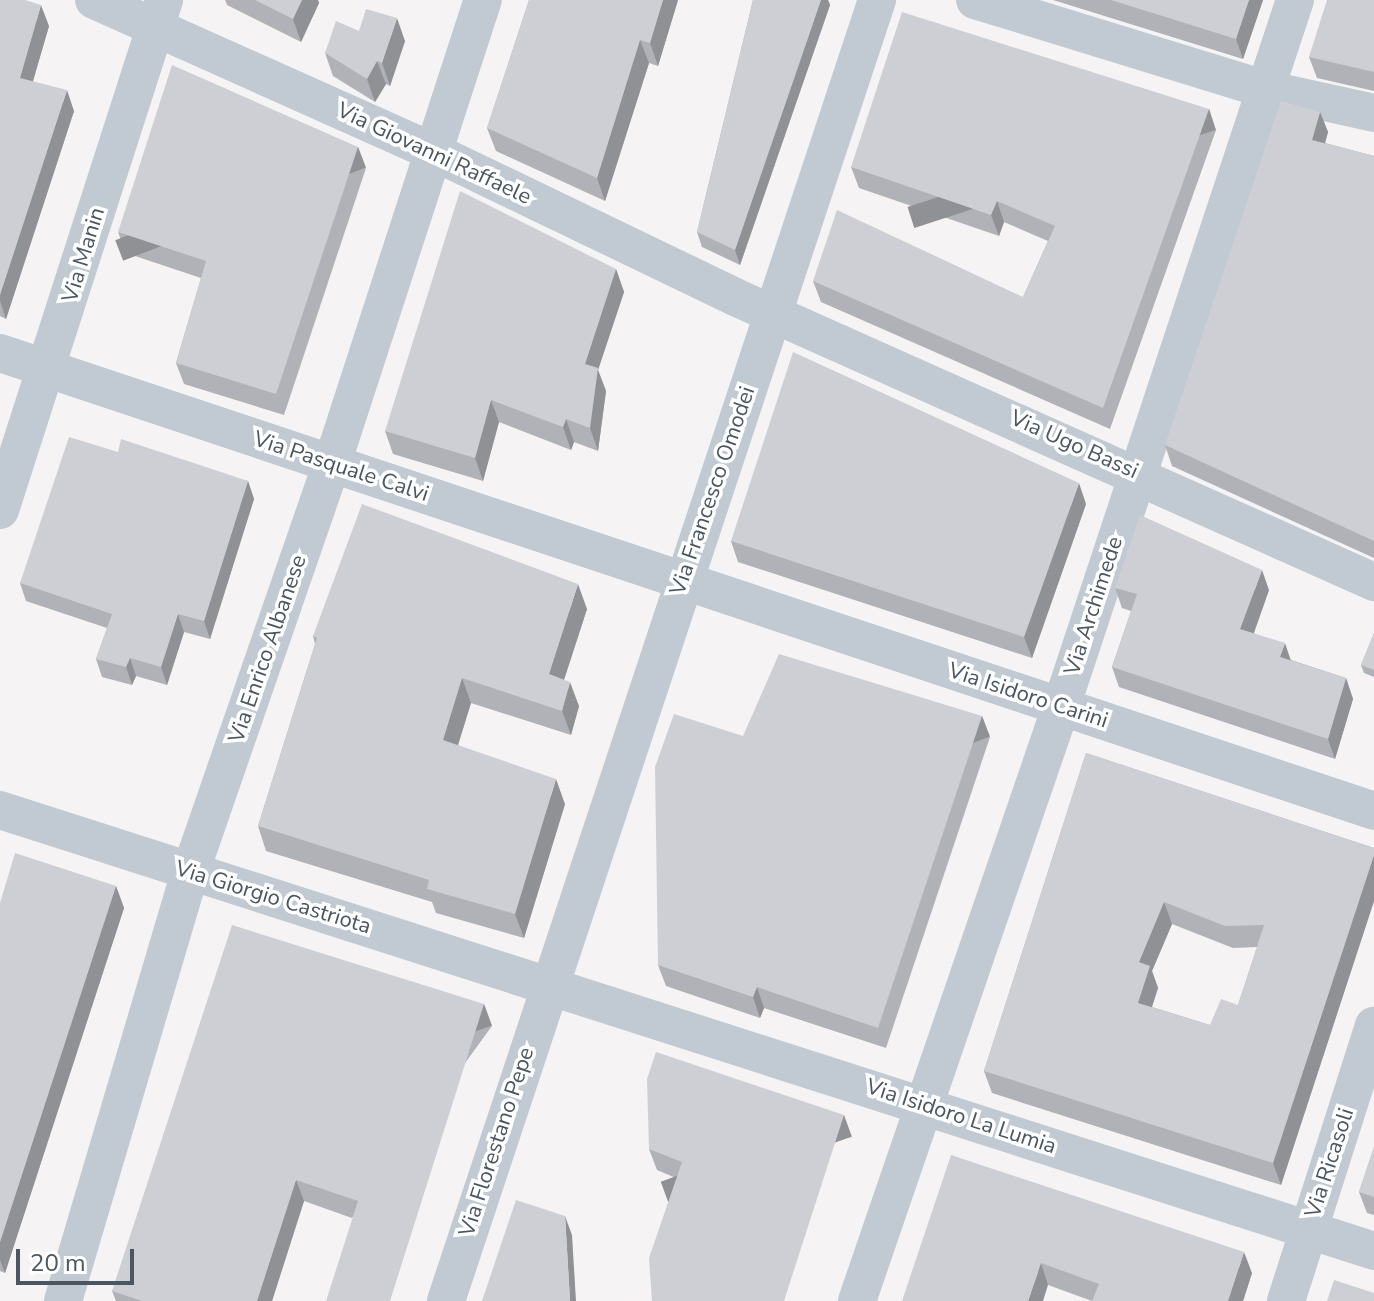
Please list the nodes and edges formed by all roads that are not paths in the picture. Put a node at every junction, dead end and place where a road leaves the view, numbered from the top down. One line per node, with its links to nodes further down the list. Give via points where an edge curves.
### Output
1 (94, 0): 6 (street, Via Giovanni Raffaele)
2 (483, 0): 9 (street, Via Enrico Albanese)
3 (877, 0): 10 (street, Via Francesco Omodei)
4 (975, 0): 7 (street)
5 (1295, 0): 7 (street, Via Archimede)
6 (159, 13): 9 (street, Via Giovanni Raffaele); 12 (street, Via Manin)
7 (1265, 89): 8 (street); 14 (street, Via Archimede)
8 (1374, 113)
9 (434, 152): 10 (street, Via Giovanni Raffaele); 13 (street, Via Enrico Albanese)
10 (773, 311): 14 (street, Via Ugo Bassi); 16 (street, Via Francesco Omodei)
11 (0, 353): 12 (street, Via Pasquale Calvi)
12 (49, 370): 13 (street, Via Pasquale Calvi); 15 (street, Via Manin)
13 (332, 464): 16 (street, Via Pasquale Calvi); 21 (street, Via Enrico Albanese)
14 (1138, 474): 17 (street, Via Ugo Bassi); 18 (street, Via Archimede)
15 (0, 510)
16 (682, 581): 18 (street, Via Isidoro Carini); 22 (street, Via Francesco Omodei)
17 (1374, 582)
18 (1061, 707): 20 (street, Via Isidoro Carini); 24 (street, Via Archimede)
19 (0, 810): 21 (street, Via Giorgio Castriota)
20 (1374, 811)
21 (190, 873): 22 (street, Via Giorgio Castriota); 27 (street, Via Enrico Albanese)
22 (548, 983): 24 (street, Via Isidoro La Lumia); 28 (street, Via Florestano Pepe)
23 (1374, 1026): 25 (street, Via Ricasoli)
24 (924, 1105): 25 (street, Via Isidoro La Lumia); 29 (street, Via Archimede)
25 (1309, 1230): 26 (street, Via Isidoro La Lumia); 30 (street, Via Ricasoli)
26 (1374, 1251)
27 (63, 1301)
28 (446, 1301)
29 (857, 1301)
30 (1286, 1301)

